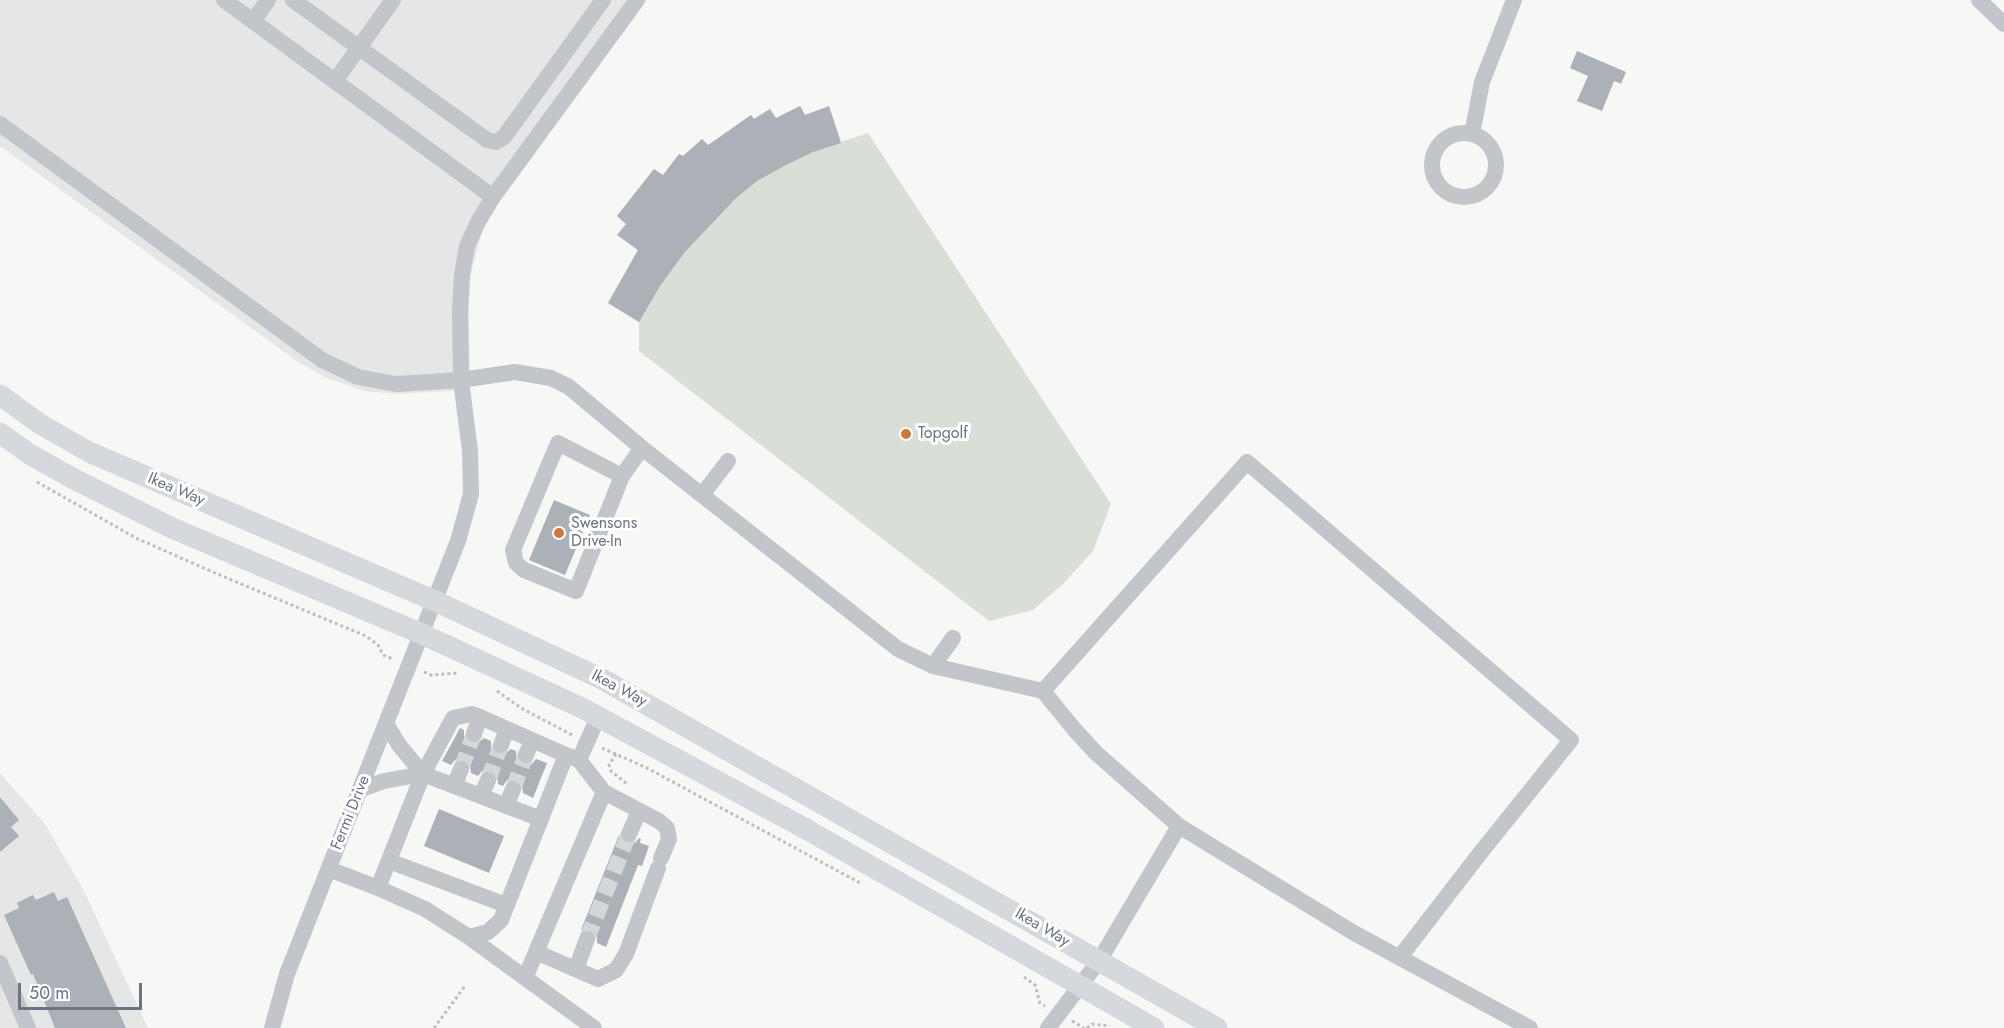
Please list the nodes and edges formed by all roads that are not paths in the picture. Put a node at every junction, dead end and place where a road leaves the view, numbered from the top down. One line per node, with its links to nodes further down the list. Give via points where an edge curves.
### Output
1 (224, 0): 9 (street)
2 (268, 0): 9 (street)
3 (293, 0): 11 (street)
4 (393, 0): 11 (street)
5 (603, 0): 11 (street, via 504,137 496,142 487,140)
6 (637, 0): 15 (street, Fermi Drive)
7 (1514, 0): 14 (street, via 1482,82)
8 (1979, 0): 10 (street)
9 (253, 21): 12 (street)
10 (2004, 24)
11 (359, 48): 12 (street)
12 (335, 81): 15 (street)
13 (0, 124): 16 (street, via 322,360 358,377 396,384)
14 (1472, 134)
15 (493, 197): 16 (street, Fermi Drive, via 467,246 460,311)
16 (461, 380): 19 (street, via 515,372 551,378 569,387); 23 (street, Fermi Drive, via 471,494 459,541)
17 (0, 395): 23 (main road, Ikea Way, via 89,452)
18 (0, 433): 24 (main road, Ikea Way, via 74,479 172,528)
19 (642, 448): 21 (street); 22 (street)
20 (728, 461): 22 (street)
21 (622, 476): 21 (street, via 558,443 513,550 516,563 576,591)
22 (702, 495): 26 (street, via 898,650)
23 (435, 601): 24 (street, Fermi Drive); 54 (main road, Ikea Way, via 602,679)
24 (422, 634): 29 (main road, Ikea Way); 30 (street, Fermi Drive)
25 (953, 638): 26 (street)
26 (933, 666): 27 (street)
27 (1043, 691): 44 (street, via 1089,745); 53 (street, via 1246,462 1571,740)
28 (480, 717): 31 (street); 32 (street, via 504,737); 34 (street, via 472,714 453,718)
29 (598, 717): 32 (street); 58 (main road, Ikea Way, via 806,829)
30 (387, 725): 34 (street); 38 (street, Fermi Drive)
31 (474, 734)
32 (573, 758): 39 (street); 43 (street)
33 (461, 769): 36 (street)
34 (423, 774): 36 (street); 38 (street); 46 (street)
35 (488, 780): 40 (street)
36 (454, 786): 40 (street)
37 (513, 789): 41 (street)
38 (359, 790): 47 (street, Fermi Drive)
39 (604, 792): 42 (street); 52 (street)
40 (481, 796): 41 (street)
41 (506, 806): 43 (street)
42 (639, 811): 45 (street); 56 (street, via 667,828 669,839 660,842 660,863 626,954 616,970 598,979)
43 (541, 819): 49 (street)
44 (1179, 826): 53 (street); 54 (street)
45 (629, 834)
46 (388, 861): 48 (street); 49 (street)
47 (329, 868): 48 (street); 60 (street, Fermi Drive, via 287,974)
48 (378, 888): 50 (street, via 424,909)
49 (506, 905): 50 (street, via 501,920 488,932)
50 (469, 937): 57 (street)
51 (587, 939): 56 (street)
52 (536, 952): 56 (street); 57 (street)
53 (1400, 957): 65 (street)
54 (1099, 961): 58 (street); 64 (main road, Ikea Way)
55 (0, 963): 59 (street)
56 (576, 969)
57 (525, 978): 61 (street)
58 (1081, 986): 62 (street); 63 (main road, Ikea Way)
59 (28, 1028)
60 (272, 1028)
61 (594, 1028)
62 (1048, 1028)
63 (1154, 1028)
64 (1217, 1028)
65 (1530, 1028)

